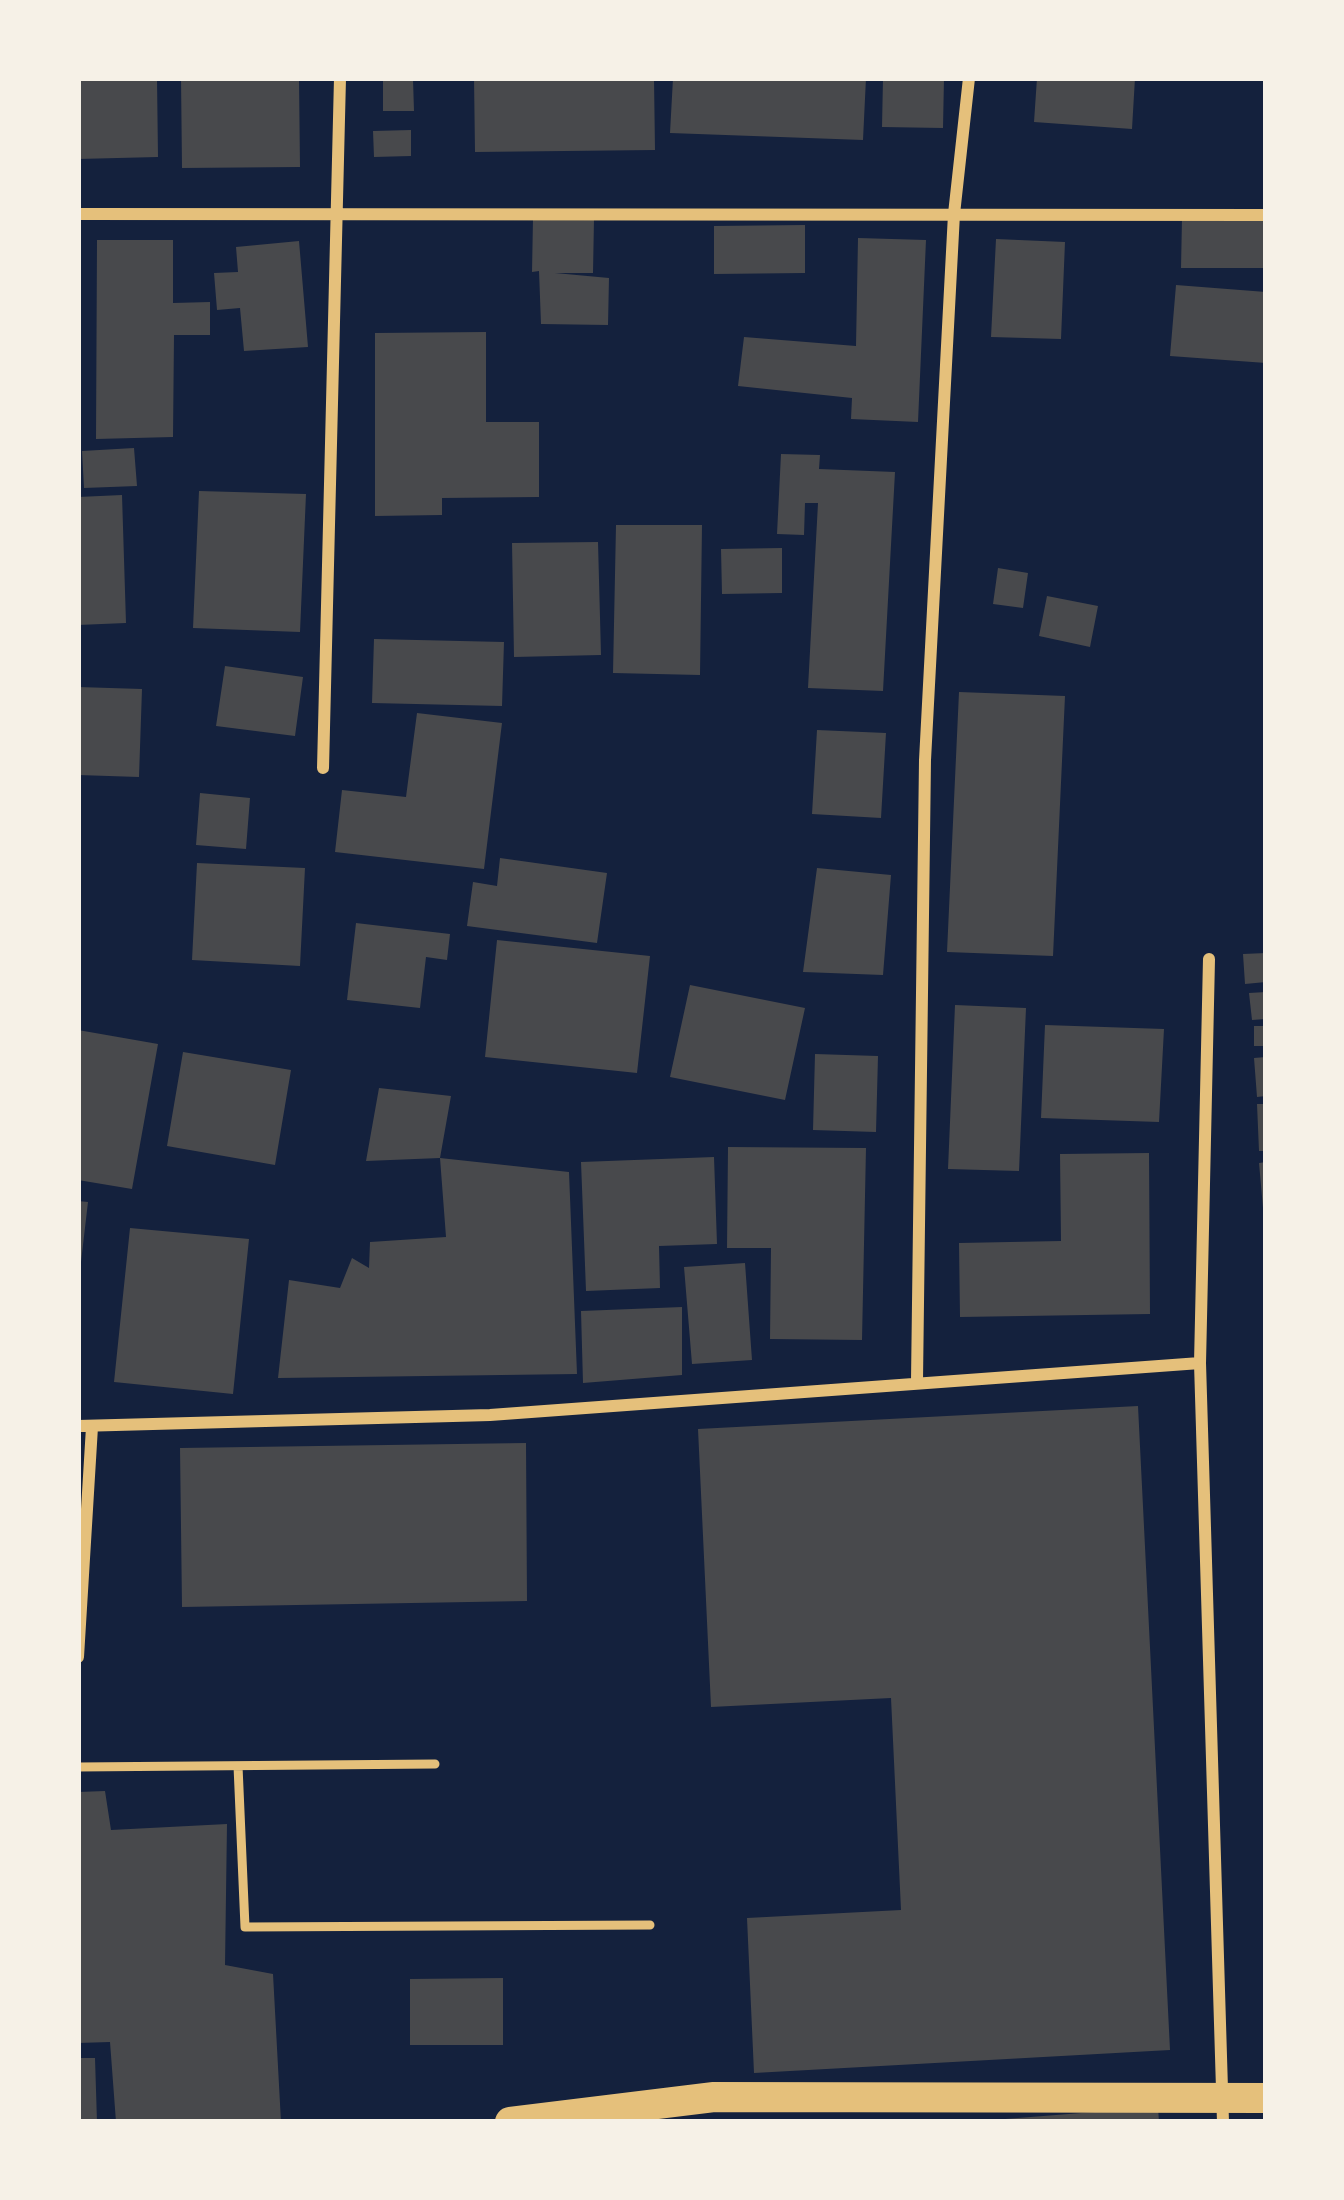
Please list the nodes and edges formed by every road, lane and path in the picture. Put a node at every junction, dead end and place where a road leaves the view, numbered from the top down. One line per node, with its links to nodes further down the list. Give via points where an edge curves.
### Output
1 (340, 78): 5 (street)
2 (969, 78): 4 (street)
3 (78, 214): 5 (street)
4 (953, 214): 5 (street); 6 (street); 10 (street, via 925,760)
5 (336, 215): 7 (street)
6 (1266, 215)
7 (323, 768)
8 (1209, 959): 9 (street)
9 (1200, 1363): 10 (street); 18 (street)
10 (917, 1380): 11 (street, via 490,1415)
11 (85, 1427): 12 (street)
12 (78, 1657)
13 (435, 1764): 14 (lane)
14 (238, 1766): 15 (lane); 16 (lane, via 245,1927)
15 (78, 1767)
16 (650, 1925)
17 (1266, 2098): 18 (main road)
18 (1223, 2110): 19 (main road, via 714,2097)
19 (510, 2122)

